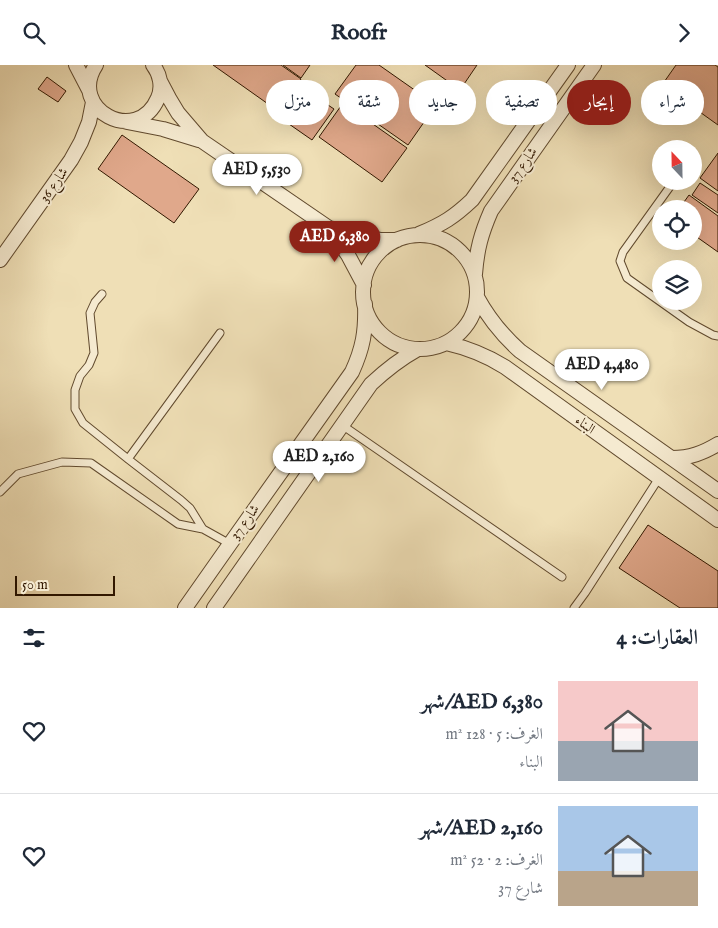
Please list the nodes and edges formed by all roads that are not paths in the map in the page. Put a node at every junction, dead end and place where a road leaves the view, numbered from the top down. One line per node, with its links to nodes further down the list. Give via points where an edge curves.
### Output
1 (76, 65): 6 (street)
2 (96, 65): 6 (street, شارع 36, via 90,78)
3 (568, 65): 11 (street, شارع 37, via 472,200 437,227)
4 (594, 65): 14 (street, شارع 37, via 491,211 477,253)
5 (157, 70): 7 (street, via 160,94 155,105 135,120); 8 (street, via 178,113)
6 (91, 96): 7 (street, via 100,112 111,119); 13 (street, شارع 36, via 88,123 81,142)
7 (123, 121): 8 (street)
8 (202, 141): 10 (street)
9 (667, 190): 20 (lane, via 622,252 620,261 627,278 689,322)
10 (329, 227): 12 (street, via 362,237); 15 (street)
11 (416, 235): 12 (street); 14 (street, via 438,238 457,248)
12 (397, 240): 15 (street, via 375,258)
13 (0, 260)
14 (475, 275): 17 (street)
15 (364, 285): 18 (street)
16 (102, 294): 26 (lane, via 90,313 94,353 75,390 76,409 83,423)
17 (477, 297): 21 (street, via 475,309 464,329); 25 (street, البناء, via 496,327 520,351)
18 (365, 304): 22 (street, via 373,324 388,339); 32 (street, شارع 37, via 364,339 352,372)
19 (220, 333): 26 (lane)
20 (718, 336)
21 (446, 343): 22 (street); 27 (street, البناء, via 477,352 498,363)
22 (418, 349): 23 (street, شارع 37, via 385,370 371,384)
23 (342, 425): 33 (lane); 35 (street, شارع 37)
24 (718, 444): 25 (street, via 692,456)
25 (672, 458): 28 (street, البناء)
26 (128, 459): 31 (lane, via 182,500)
27 (659, 478): 30 (street, البناء); 36 (lane)
28 (718, 491)
29 (0, 492): 31 (lane, via 18,474 62,462 91,463 178,524)
30 (718, 520)
31 (204, 529): 32 (lane)
32 (230, 544): 34 (street, شارع 37)
33 (562, 577)
34 (185, 608)
35 (214, 608)
36 (574, 608)

